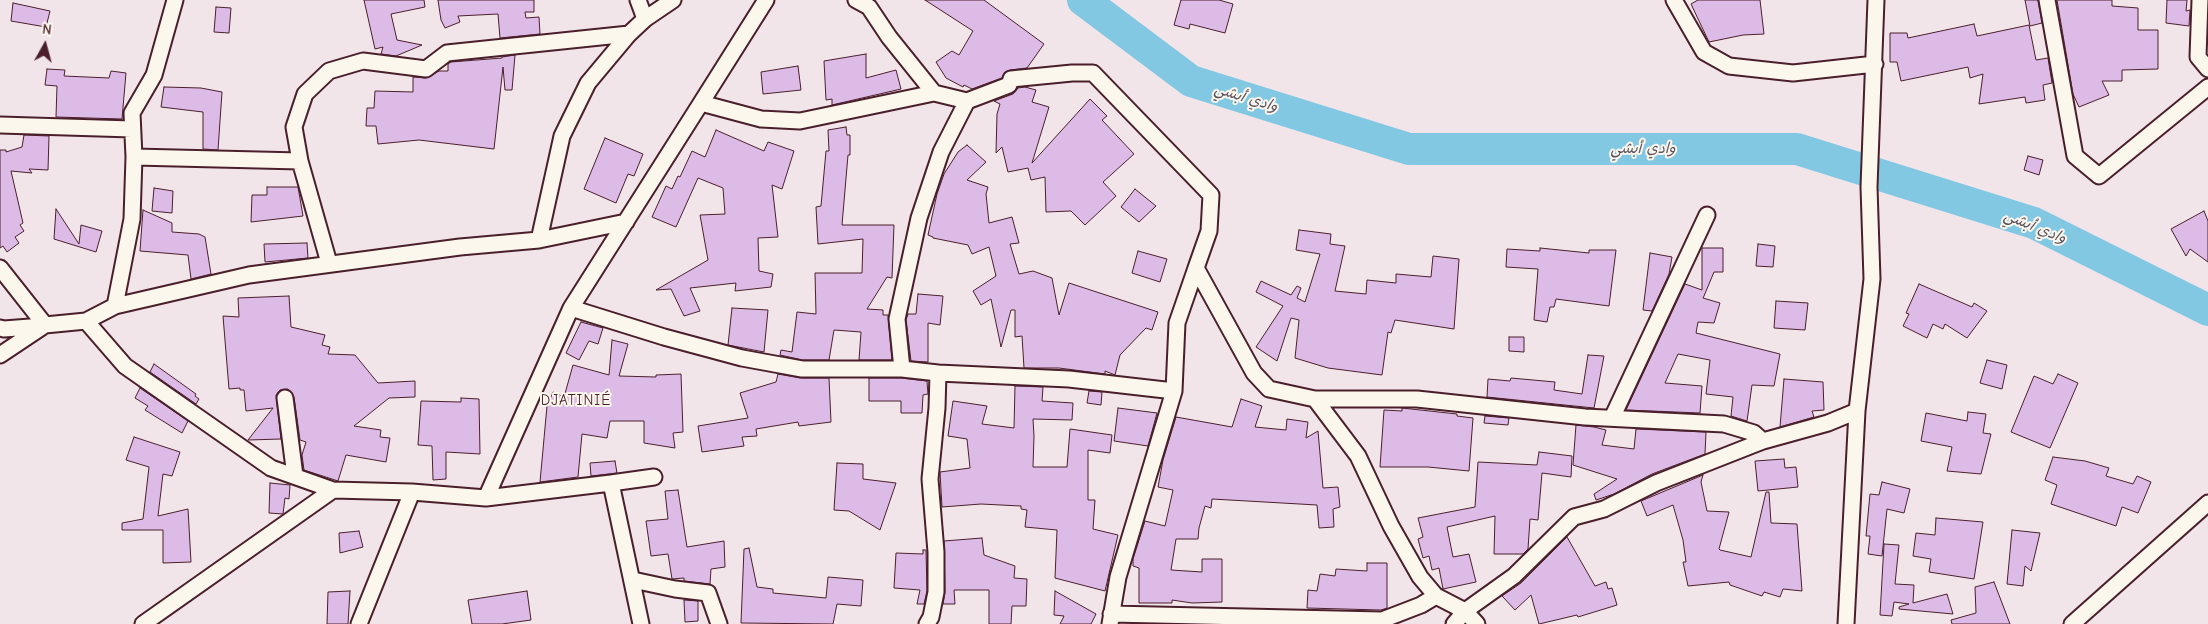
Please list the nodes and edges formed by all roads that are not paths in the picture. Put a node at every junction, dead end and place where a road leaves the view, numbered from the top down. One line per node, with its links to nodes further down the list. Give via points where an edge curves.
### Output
1 (175, 0): 19 (street, via 154,74 132,113)
2 (638, 0): 10 (street)
3 (673, 0): 10 (street)
4 (766, 0): 17 (street)
5 (856, 0): 15 (street, via 869,7)
6 (1674, 0): 12 (street, via 1704,52 1729,66 1793,73)
7 (1876, 0): 12 (street)
8 (2048, 0): 14 (street, via 2075,156 2100,176)
9 (2200, 0): 13 (street, via 2198,57)
10 (645, 19): 11 (street)
11 (629, 34): 21 (street, via 447,53 426,69 363,61 330,71 305,94 294,127); 24 (street, via 588,83 570,117 560,145)
12 (1875, 64): 39 (street, via 1869,187 1872,279)
13 (2208, 69)
14 (2208, 87)
15 (934, 94): 16 (street); 17 (street, via 800,121 761,119)
16 (967, 101): 27 (street, via 1009,85 1011,79 1093,73 1212,194 1209,231); 34 (street, via 941,152 919,218 897,319)
17 (702, 103): 23 (street)
18 (0, 125): 19 (street)
19 (132, 129): 20 (street)
20 (134, 158): 21 (street); 28 (street, via 132,219)
21 (300, 161): 25 (street)
22 (1707, 215): 40 (street)
23 (626, 222): 24 (street); 29 (street)
24 (539, 240): 25 (street)
25 (329, 263): 28 (street, via 249,275)
26 (0, 268): 31 (street)
27 (1196, 268): 36 (street, via 1177,323); 38 (street, via 1254,373 1269,389)
28 (115, 306): 30 (street)
29 (571, 308): 34 (street, via 664,338 742,358 802,369); 47 (street)
30 (86, 321): 31 (street); 42 (street, via 125,366 270,468)
31 (45, 326): 32 (street); 33 (street)
32 (0, 328)
33 (0, 355)
34 (902, 369): 35 (street)
35 (938, 373): 36 (street, via 1069,379); 57 (street, via 930,479 936,592 931,617)
36 (1174, 391): 52 (street, via 1118,577)
37 (285, 398): 42 (street)
38 (1315, 400): 40 (street, via 1417,399); 50 (street, via 1358,456 1391,526 1420,577)
39 (1857, 411): 41 (street, via 1828,423); 60 (street)
40 (1612, 418): 41 (street, via 1724,424 1754,433)
41 (1763, 441): 51 (street, via 1656,483 1604,508 1574,517 1514,576)
42 (295, 476): 45 (street)
43 (654, 477): 44 (street)
44 (612, 483): 47 (street); 49 (street)
45 (333, 490): 46 (street); 53 (street)
46 (412, 492): 47 (street); 54 (street)
47 (486, 498)
48 (2208, 503): 61 (street)
49 (633, 580): 55 (street); 56 (street, via 708,593)
50 (1436, 596): 51 (street); 52 (street, via 1421,606 1382,620)
51 (1465, 611): 58 (street); 59 (street)
52 (1111, 619)
53 (143, 624)
54 (359, 624)
55 (641, 624)
56 (719, 624)
57 (926, 624)
58 (1454, 624)
59 (1476, 624)
60 (1846, 624)
61 (2072, 624)

